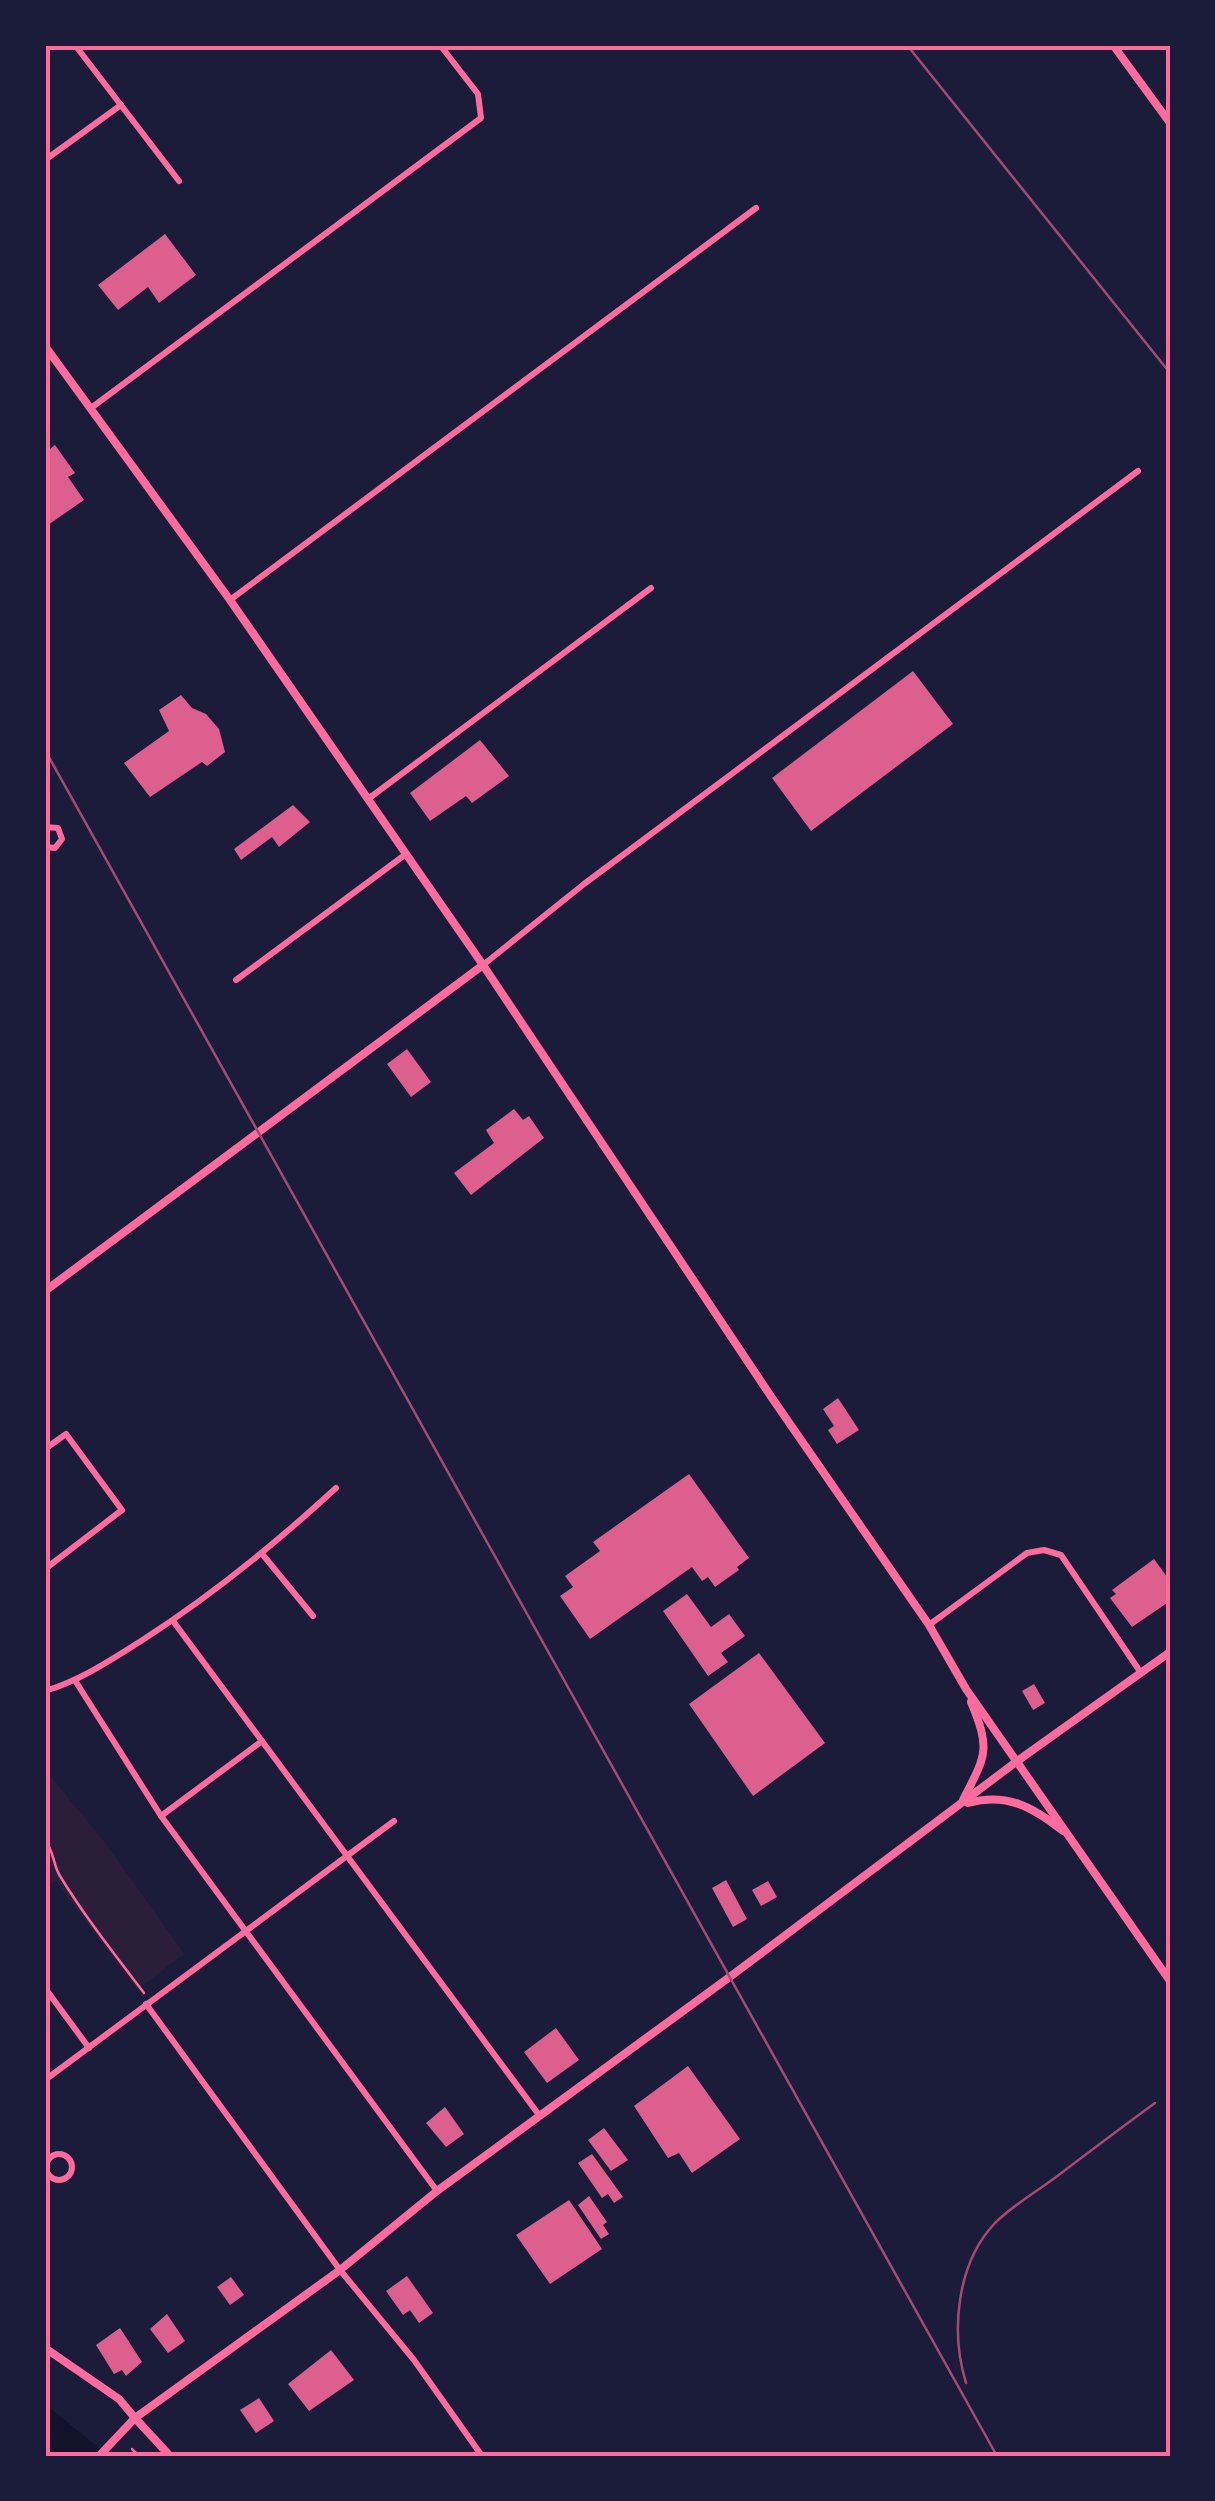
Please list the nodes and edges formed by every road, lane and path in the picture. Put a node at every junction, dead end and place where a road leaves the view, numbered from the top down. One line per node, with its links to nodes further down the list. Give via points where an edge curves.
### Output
1 (75, 45): 4 (street)
2 (440, 45): 10 (street, via 478,94 481,118)
3 (1114, 45): 5 (main road)
4 (122, 105): 6 (street); 7 (street)
5 (1170, 123)
6 (45, 160)
7 (178, 182)
8 (756, 208): 13 (street)
9 (45, 346): 10 (main road)
10 (91, 408): 13 (main road)
11 (1138, 471): 18 (street)
12 (652, 588): 14 (street)
13 (230, 600): 14 (main road)
14 (368, 800): 17 (main road)
15 (45, 828): 16 (street, via 56,826 62,836 60,844)
16 (46, 848)
17 (406, 854): 18 (main road); 19 (street)
18 (484, 965): 20 (main road); 27 (main road)
19 (236, 980)
20 (45, 1292)
21 (45, 1449): 24 (street, via 66,1434 122,1510)
22 (336, 1488): 23 (street)
23 (263, 1555): 25 (street); 26 (street)
24 (45, 1569)
25 (313, 1616)
26 (173, 1620): 30 (street); 33 (street)
27 (929, 1625): 29 (street, via 1028,1554 1044,1550 1061,1556); 31 (main road)
28 (1170, 1652): 29 (main road)
29 (1141, 1673): 34 (main road)
30 (76, 1682): 32 (street); 36 (street)
31 (966, 1688): 34 (main road); 35 (main road, via 984,1729 985,1754)
32 (45, 1691)
33 (262, 1741): 36 (street); 40 (street)
34 (1016, 1762): 35 (main road); 38 (main road)
35 (961, 1805): 38 (main road, via 988,1798 1018,1801); 48 (main road)
36 (161, 1816): 41 (street)
37 (394, 1821): 40 (street)
38 (1071, 1836): 42 (main road)
39 (45, 1840): 44 (path, via 56,1871)
40 (346, 1854): 41 (street); 48 (street)
41 (246, 1930): 45 (street); 50 (street)
42 (1170, 1981)
43 (45, 1988): 46 (street)
44 (144, 1993)
45 (146, 2004): 46 (street); 51 (street)
46 (89, 2048): 47 (street)
47 (45, 2080)
48 (540, 2115): 50 (main road)
49 (46, 2159): 49 (street, via 52,2178 70,2173 64,2154)
50 (437, 2191): 51 (main road)
51 (340, 2270): 53 (main road); 58 (street)
52 (45, 2348): 53 (main road, via 119,2399)
53 (135, 2418): 55 (main road); 57 (main road)
54 (132, 2448): 56 (path)
55 (99, 2456)
56 (140, 2456)
57 (170, 2456)
58 (482, 2456)

